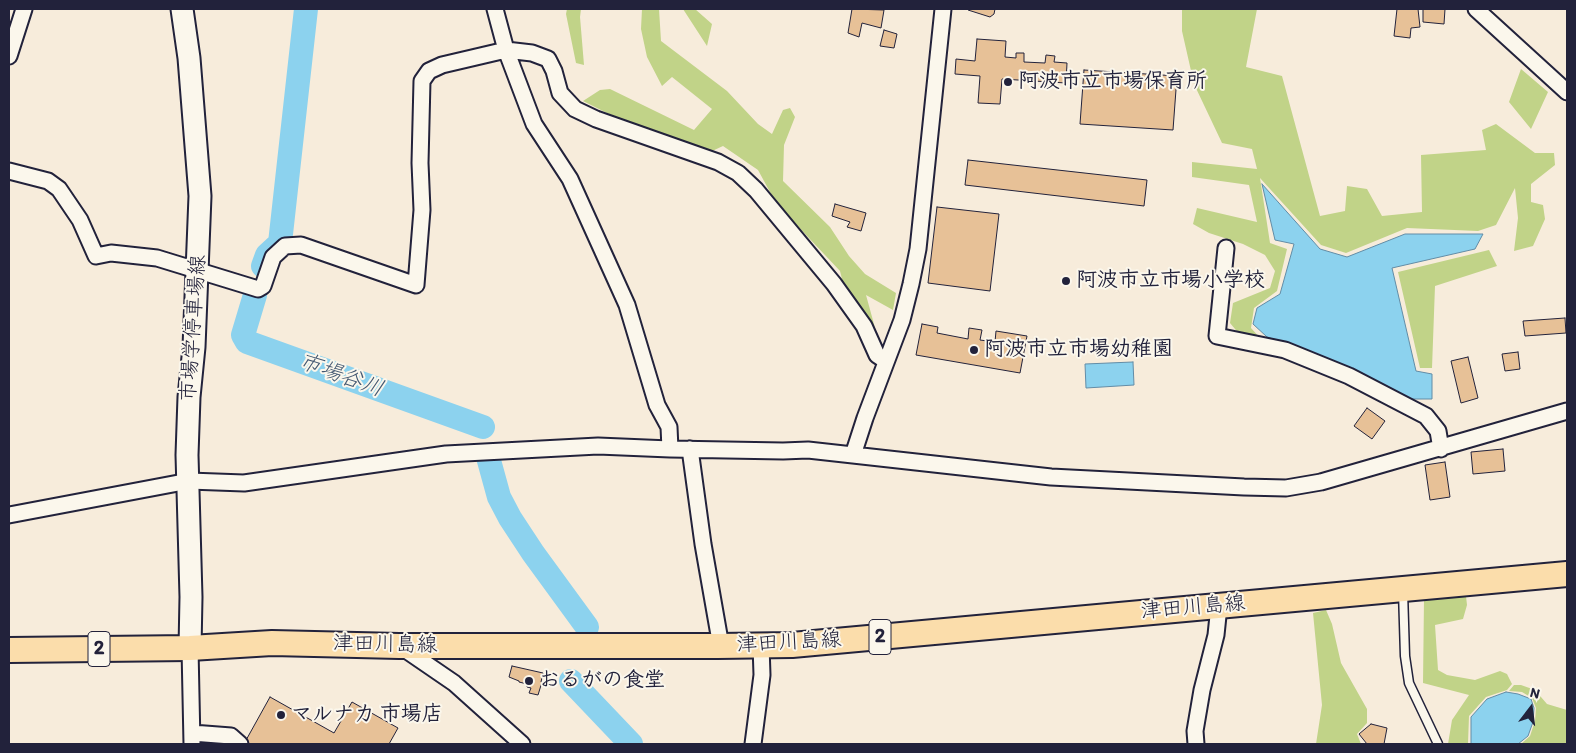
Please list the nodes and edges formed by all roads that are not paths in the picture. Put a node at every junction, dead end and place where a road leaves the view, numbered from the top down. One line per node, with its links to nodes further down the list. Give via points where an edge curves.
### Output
1 (24, 9): 7 (street)
2 (182, 9): 11 (main road, 市場学停車場線, via 200,182)
3 (495, 9): 6 (street)
4 (943, 9): 12 (street, via 918,249 902,320)
5 (1476, 9): 8 (street)
6 (506, 50): 11 (street, via 442,65 429,71 422,81 422,210 416,285 301,245 285,246 273,257 263,286 258,288); 12 (street, via 532,53 548,59 560,93 575,109 718,162 738,173 834,284 864,326 877,355); 14 (street, via 534,124 570,180 627,305 657,406 669,427)
7 (9, 56)
8 (1567, 92)
9 (9, 171): 11 (street, via 48,181 59,189 80,220 96,256 111,253 156,258)
10 (1226, 248): 16 (street, via 1217,336 1285,350 1349,376 1426,416 1438,431)
11 (198, 271): 18 (main road, 市場学停車場線, via 189,397)
12 (886, 361): 17 (street)
13 (1567, 412): 16 (street)
14 (670, 449): 15 (street); 18 (street, via 598,446 446,454 244,483)
15 (690, 449): 17 (street, via 808,450); 25 (street, via 719,635)
16 (1441, 449): 17 (street, via 1321,482 1286,488 1051,476)
17 (853, 455)
18 (188, 481): 19 (street); 26 (main road, 市場学停車場線)
19 (9, 515)
20 (1567, 574): 21 (main road, 津田川島線 / 2)
21 (1402, 589): 22 (main road, 津田川島線 / 2); 33 (lane, via 1409,683)
22 (1219, 606): 23 (main road, 津田川島線 / 2, via 792,645); 32 (street, via 1216,635 1202,690)
23 (761, 645): 25 (main road, 津田川島線 / 2); 31 (street, via 762,675)
24 (399, 646): 25 (main road, 津田川島線 / 2); 26 (main road, 津田川島線 / 2, via 272,643); 30 (street, via 454,683)
25 (718, 646)
26 (190, 648): 27 (main road, 津田川島線 / 2); 28 (street)
27 (9, 650)
28 (192, 739): 29 (street, via 232,736)
29 (240, 744)
30 (522, 744)
31 (753, 744)
32 (1196, 744)
33 (1438, 744)

